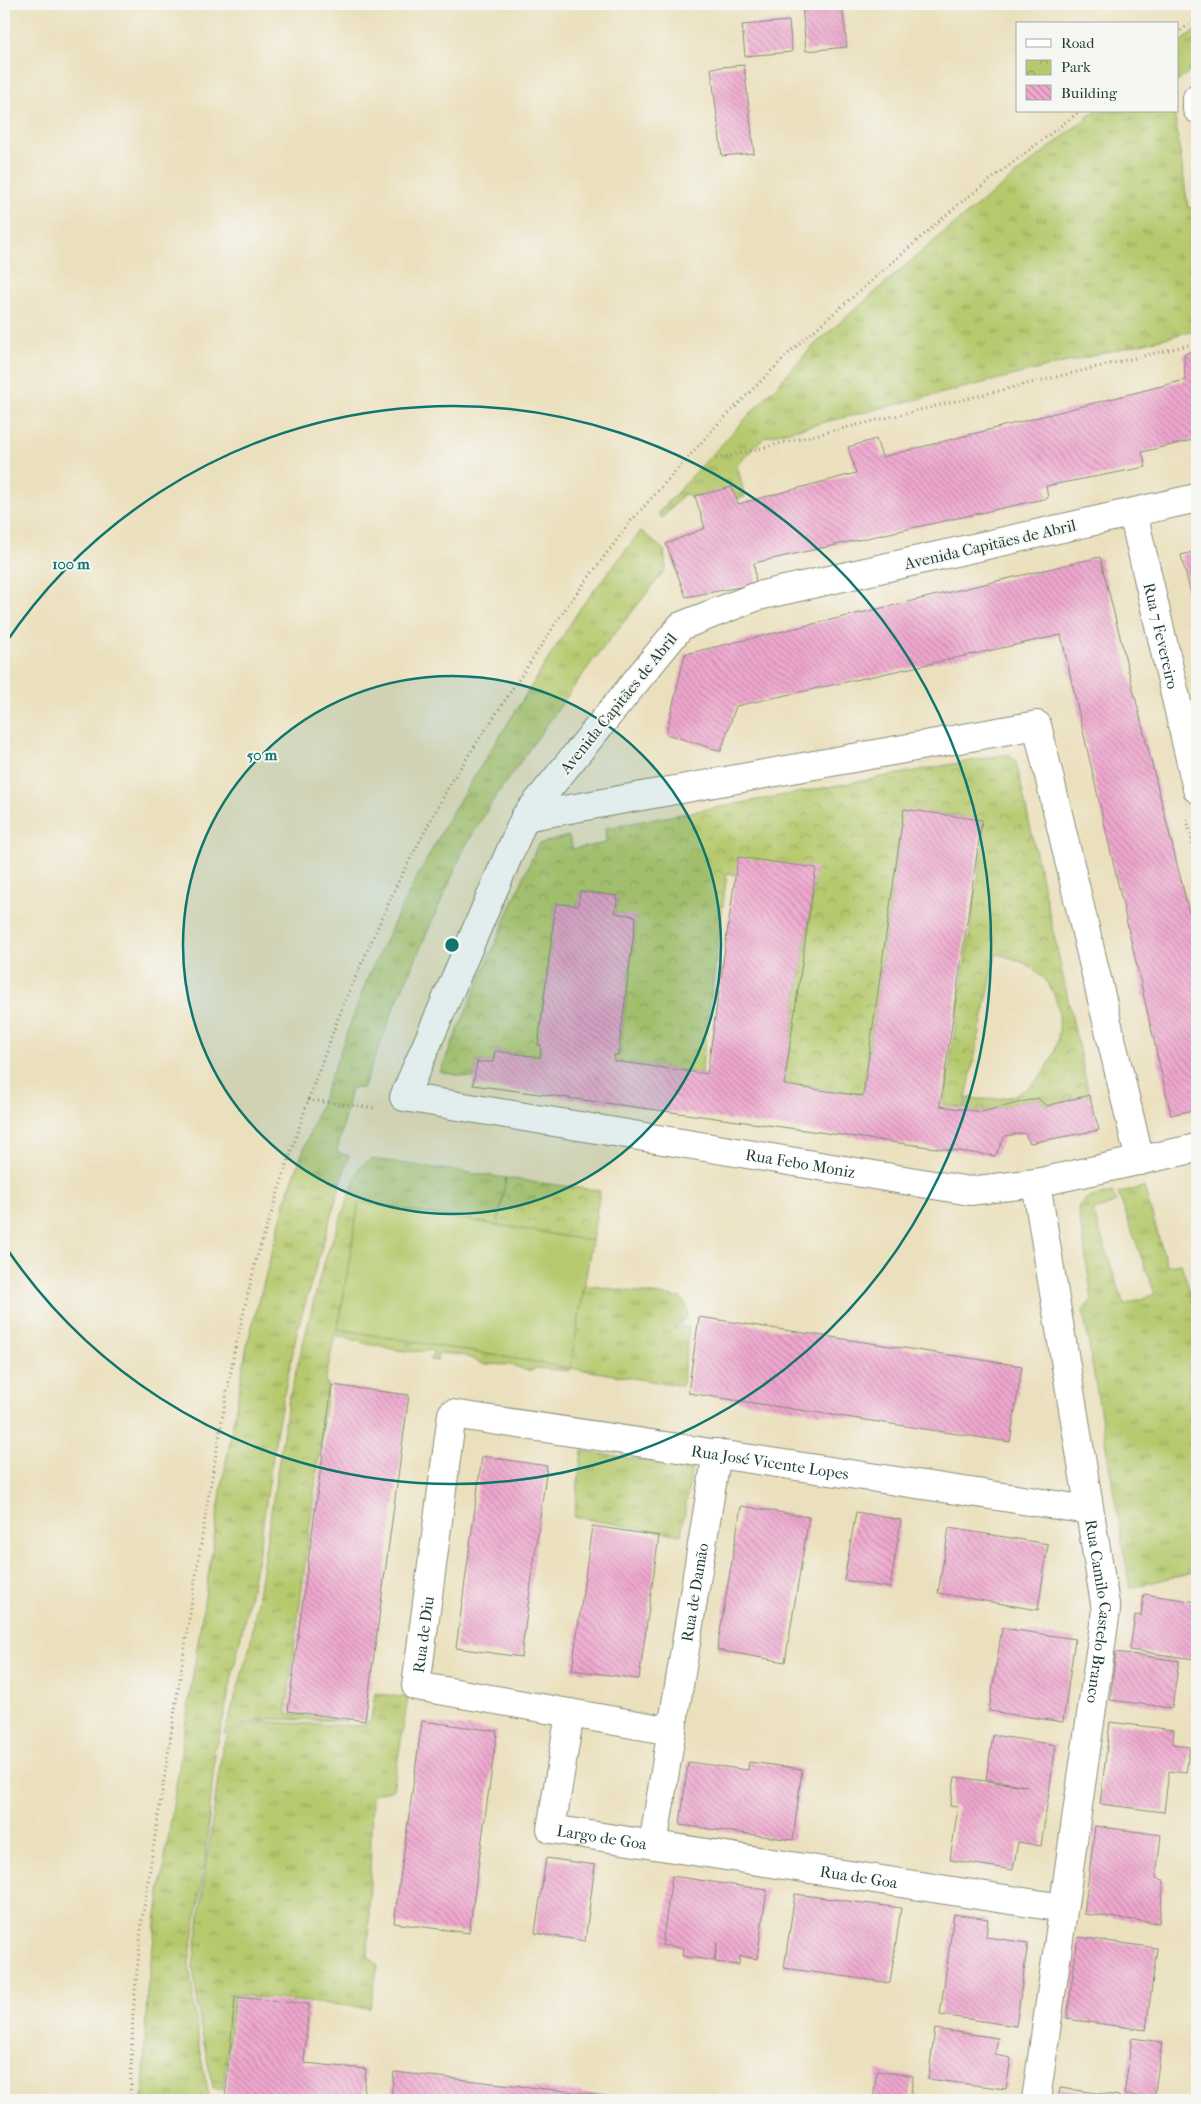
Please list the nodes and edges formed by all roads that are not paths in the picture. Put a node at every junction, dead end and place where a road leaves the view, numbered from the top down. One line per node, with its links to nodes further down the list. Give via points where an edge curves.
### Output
1 (1197, 98): 2 (street)
2 (1197, 109)
3 (1197, 498): 4 (street, Avenida Capitães de Abril)
4 (1133, 513): 5 (street, Rua 7 Fevereiro); 6 (street, Avenida Capitães de Abril, via 758,596 681,626)
5 (1197, 789)
6 (525, 817): 7 (street, Avenida Capitães de Abril); 9 (street, via 1037,725)
7 (404, 1097): 10 (street, Rua Febo Moniz, via 970,1192)
8 (1197, 1148): 9 (street, Rua Febo Moniz)
9 (1140, 1161): 10 (street, Rua Febo Moniz)
10 (1036, 1183): 13 (street, Rua Camilo Castelo Branco)
11 (452, 1414): 12 (street, Rua José Vicente Lopes); 14 (street, Rua de Diu, via 416,1686)
12 (716, 1453): 13 (street, Rua José Vicente Lopes); 15 (street, Rua de Damão)
13 (1089, 1510): 17 (street, Rua Camilo Castelo Branco, via 1106,1610)
14 (570, 1713): 15 (street, Rua de Diu); 16 (street, Largo de Goa, via 551,1829)
15 (672, 1730): 16 (street, Largo de Goa)
16 (653, 1845): 17 (street, Rua de Goa)
17 (1063, 1908): 18 (street, Rua Camilo Castelo Branco)
18 (1036, 2100)

